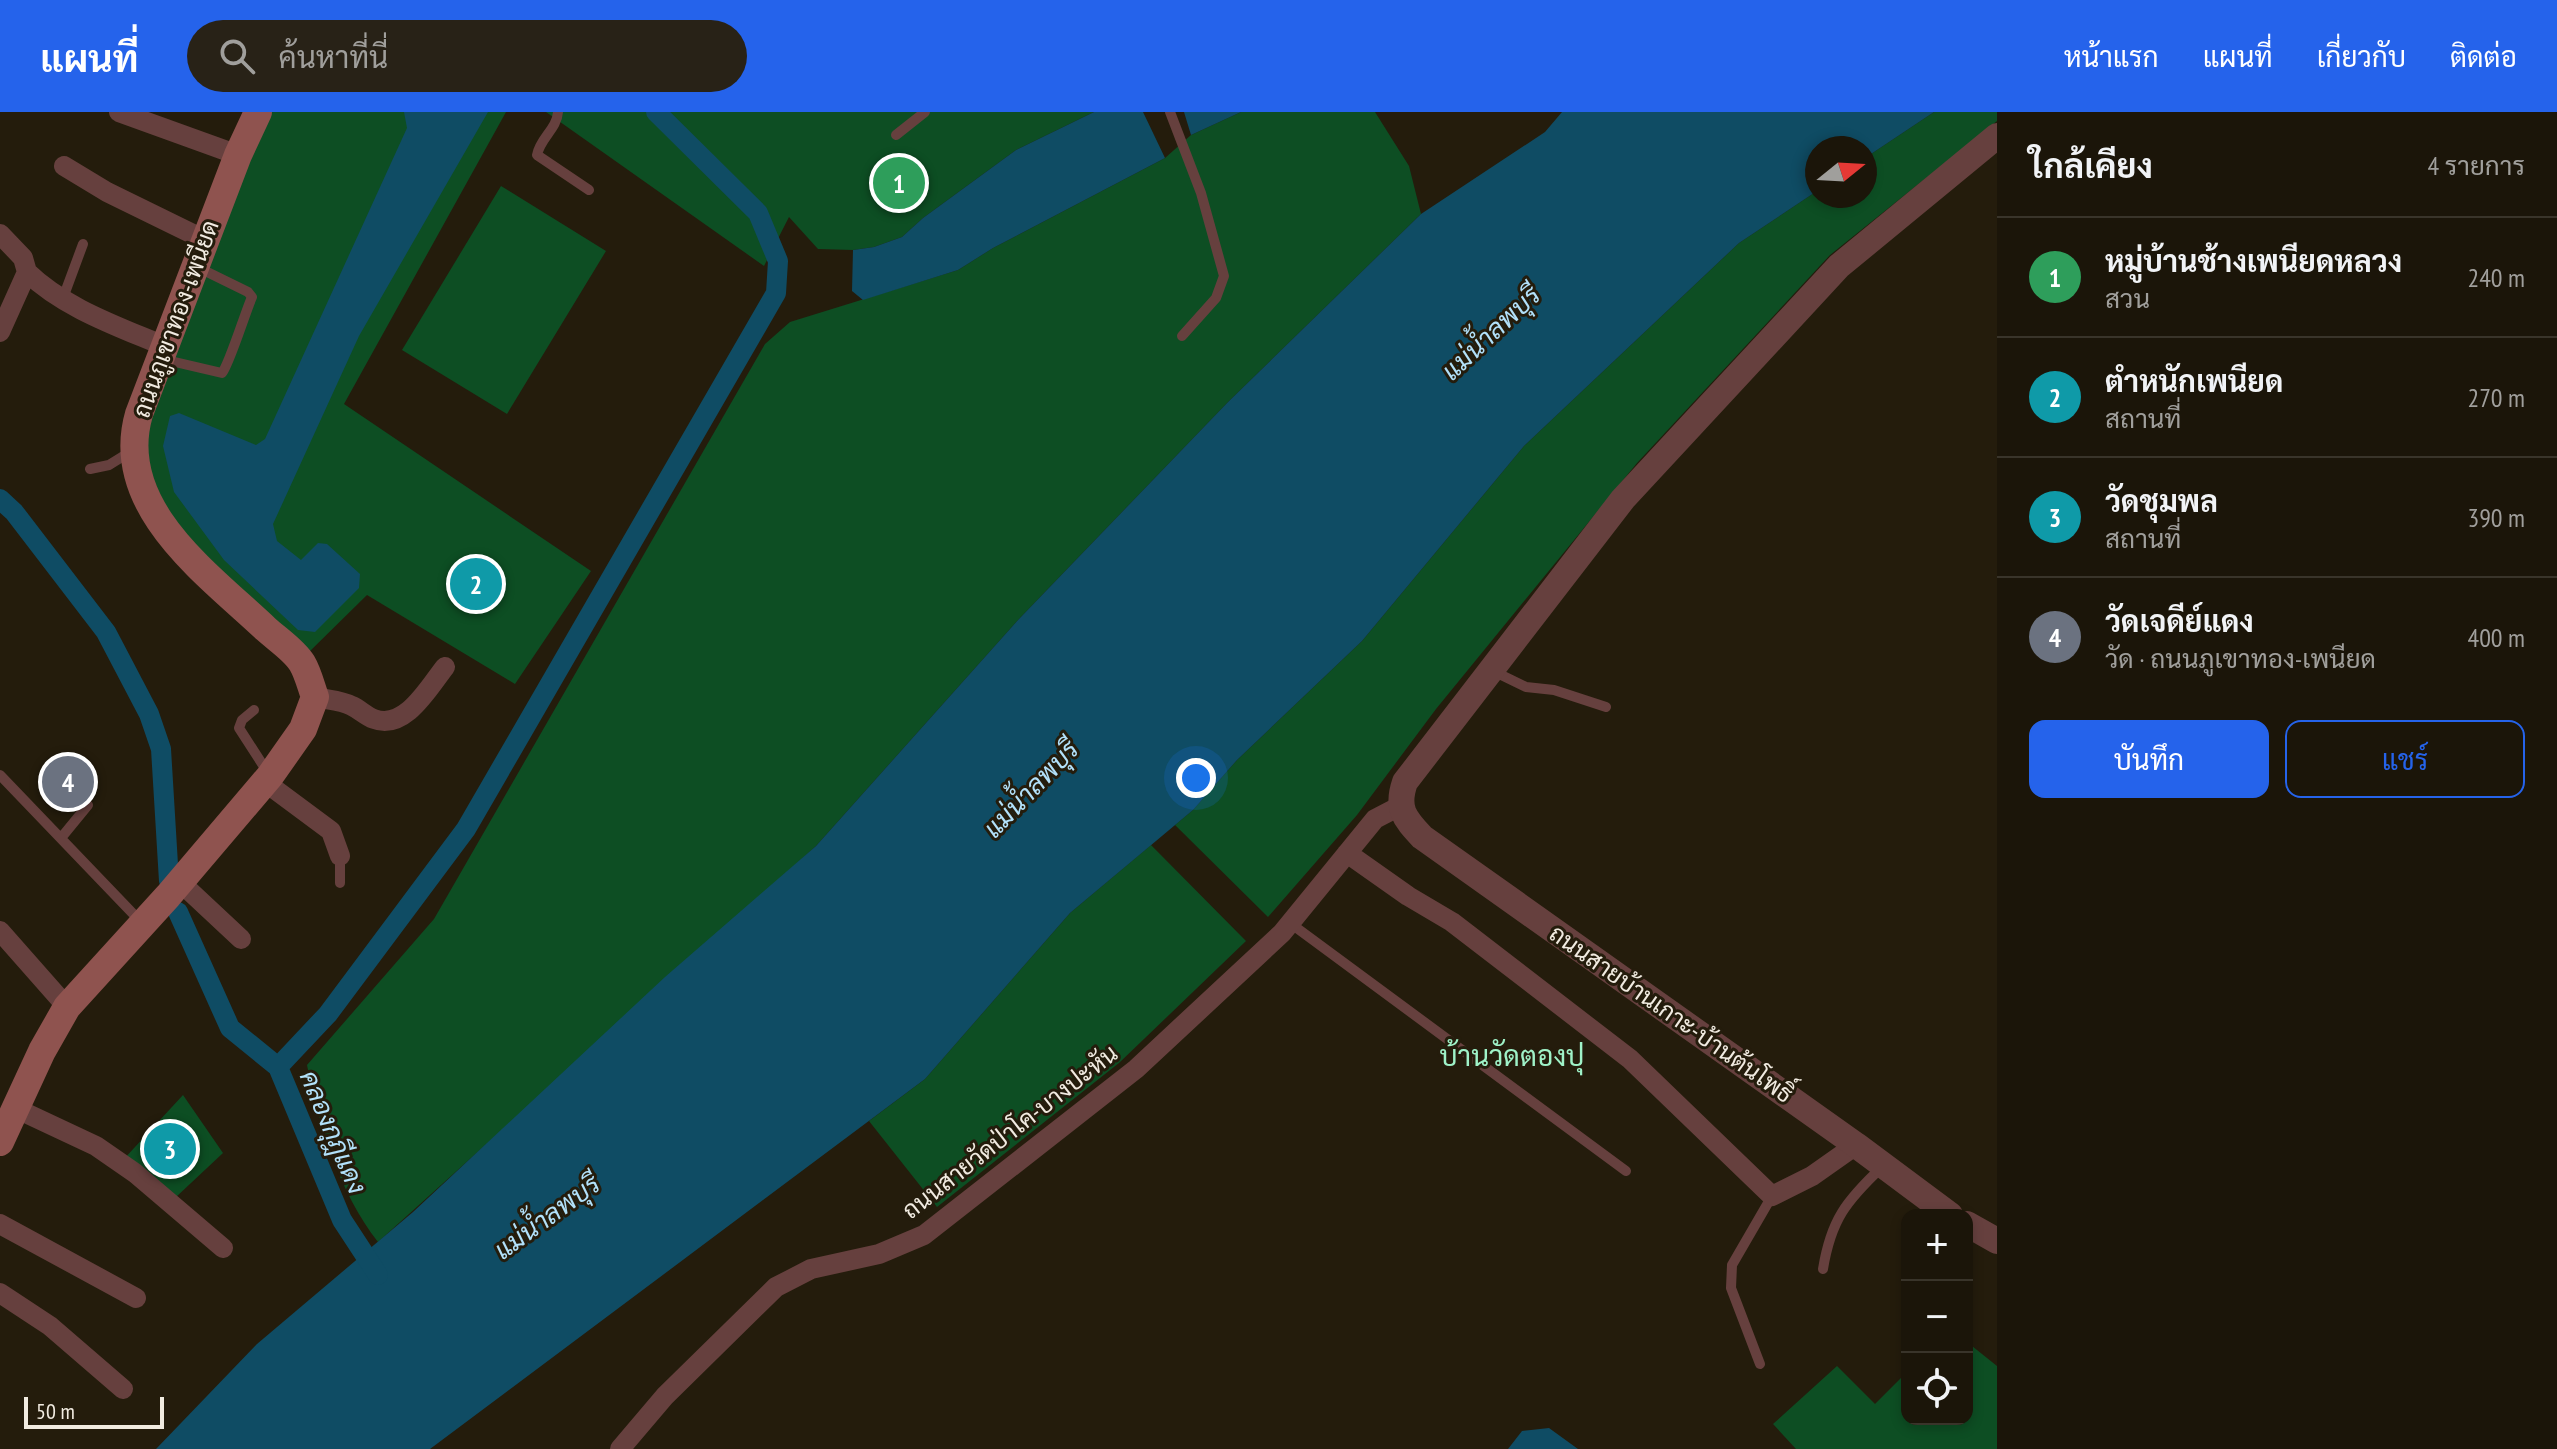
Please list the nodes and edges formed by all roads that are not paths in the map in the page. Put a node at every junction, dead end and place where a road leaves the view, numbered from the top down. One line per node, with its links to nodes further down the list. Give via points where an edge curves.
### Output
1 (119, 112): 8 (street)
2 (258, 112): 8 (main road, ถนนภูเขาทอง-เพนียด)
3 (558, 112): 10 (lane, via 537,155)
4 (925, 112): 6 (lane)
5 (1170, 112): 17 (lane, via 1201,193 1224,276 1216,298)
6 (896, 135)
7 (1997, 136): 22 (street, via 1839,266 1623,499)
8 (238, 155): 13 (main road, ถนนภูเขาทอง-เพนียด)
9 (64, 166): 13 (street)
10 (589, 190)
11 (0, 234): 14 (street, via 23,258)
12 (83, 244): 15 (lane)
13 (200, 253): 18 (main road, ถนนภูเขาทอง-เพนียด); 18 (lane, via 252,297 227,368 213,373)
14 (27, 272): 15 (street); 16 (street)
15 (63, 298): 18 (street)
16 (0, 332)
17 (1182, 336)
18 (162, 352): 19 (main road, ถนนภูเขาทอง-เพนียด, via 136,424)
19 (135, 449): 20 (lane, via 109,465); 23 (main road, ถนนภูเขาทอง-เพนียด, via 141,485 164,528 301,662)
20 (90, 469)
21 (445, 667): 23 (street, via 410,709 386,721 349,704)
22 (1491, 670): 24 (lane, via 1526,687); 29 (street, via 1405,782)
23 (315, 697): 27 (main road, via 303,729)
24 (1606, 707)
25 (254, 710): 27 (lane, via 239,728)
26 (0, 775): 30 (lane)
27 (268, 779): 32 (street, via 331,831); 34 (main road)
28 (88, 805): 30 (lane)
29 (1400, 806): 31 (street, ถนนสายวัดป่าโค-บางปะหัน, via 1375,819); 42 (street, ถนนสายบ้านเกาะ-บ้านต้นโพธิ์, via 1422,837)
30 (61, 838): 36 (lane)
31 (1347, 853): 35 (street, ถนนสายวัดป่าโค-บางปะหัน); 45 (street, via 1452,922 1630,1059)
32 (340, 856): 33 (lane)
33 (340, 883)
34 (174, 889): 36 (main road); 38 (street)
35 (1290, 923): 44 (lane); 56 (street, ถนนสายวัดป่าโค-บางปะหัน, via 1136,1069 924,1235 879,1254 811,1269 776,1287 665,1396)
36 (143, 924): 39 (main road)
37 (0, 931): 39 (street)
38 (241, 939)
39 (67, 1007): 40 (main road)
40 (15, 1108): 41 (main road); 50 (street, via 96,1146)
41 (0, 1142)
42 (1856, 1145): 43 (street, ถนนสายบ้านเกาะ-บ้านต้นโพธิ์); 45 (street)
43 (1883, 1165): 46 (street, ถนนสายบ้านเกาะ-บ้านต้นโพธิ์); 51 (lane, via 1837,1218)
44 (1626, 1171)
45 (1772, 1196): 54 (lane, via 1732,1265 1731,1288)
46 (1942, 1209)
47 (0, 1224): 53 (street)
48 (1973, 1227): 49 (street)
49 (1997, 1241)
50 (223, 1248)
51 (1823, 1269)
52 (0, 1293): 55 (street, via 50,1326)
53 (136, 1298)
54 (1760, 1364)
55 (123, 1389)
56 (620, 1449)

